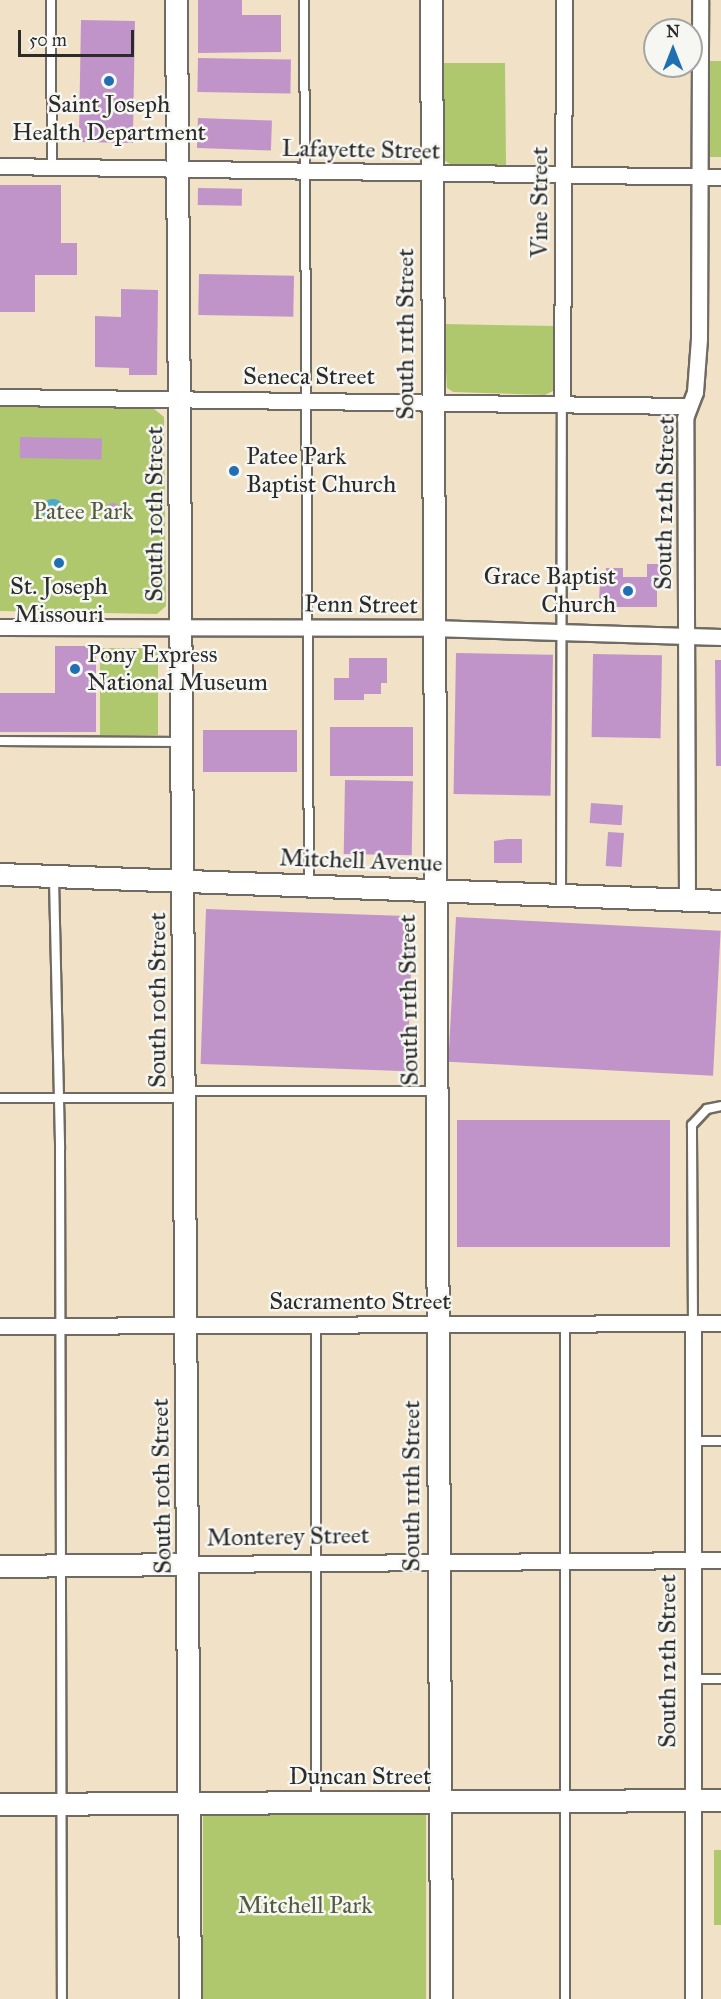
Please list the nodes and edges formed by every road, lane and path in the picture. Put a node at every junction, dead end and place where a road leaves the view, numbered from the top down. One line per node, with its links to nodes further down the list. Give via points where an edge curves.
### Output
1 (51, 0): 8 (lane)
2 (176, 0): 9 (street, South 10th Street)
3 (304, 0): 10 (lane)
4 (431, 0): 11 (street, South 11th Street)
5 (564, 0): 12 (street, Vine Street)
6 (700, 0): 13 (street, South 12th Street)
7 (0, 166): 8 (street, Lafayette Street)
8 (52, 167): 9 (street, Lafayette Street)
9 (177, 167): 10 (street, Lafayette Street); 16 (street, South 10th Street)
10 (303, 171): 11 (street, Lafayette Street); 17 (lane)
11 (431, 174): 12 (street, Lafayette Street); 18 (street, South 11th Street)
12 (562, 177): 13 (street, Lafayette Street); 19 (street, Vine Street)
13 (699, 177): 14 (street, Lafayette Street); 20 (street, South 12th Street, via 699,339 695,392)
14 (721, 177)
15 (0, 397): 16 (street, Seneca Street)
16 (180, 399): 17 (street, Seneca Street); 22 (street, South 10th Street)
17 (305, 400): 18 (street, Seneca Street); 23 (lane)
18 (432, 401): 19 (street, Seneca Street); 24 (street, South 11th Street)
19 (562, 405): 20 (street, Seneca Street); 25 (lane)
20 (689, 406): 26 (street, South 12th Street)
21 (0, 627): 22 (street, Penn Street)
22 (182, 627): 23 (street, Penn Street); 29 (street, South 10th Street)
23 (307, 627): 24 (street, Penn Street); 33 (lane)
24 (432, 628): 25 (street, Penn Street); 34 (street, South 11th Street)
25 (560, 632): 26 (street, Penn Street); 35 (lane)
26 (686, 637): 27 (street, Penn Street); 36 (street, South 12th Street)
27 (721, 637)
28 (0, 741): 29 (lane)
29 (183, 742): 32 (street, South 10th Street)
30 (0, 874): 31 (street, Mitchell Avenue)
31 (54, 876): 32 (street, Mitchell Avenue); 41 (lane)
32 (183, 881): 33 (street, Mitchell Avenue); 39 (street, South 10th Street)
33 (309, 884): 34 (street, Mitchell Avenue)
34 (434, 889): 35 (street, Mitchell Avenue); 38 (street, South 11th Street)
35 (561, 895): 36 (street, Mitchell Avenue)
36 (687, 899): 37 (street, Mitchell Avenue)
37 (721, 901)
38 (436, 1091): 39 (lane); 47 (street, South 11th Street)
39 (183, 1095): 41 (lane); 50 (street, South 10th Street)
40 (0, 1098): 41 (lane)
41 (59, 1098): 49 (lane)
42 (721, 1106): 45 (lane, via 707,1109 692,1125)
43 (721, 1323): 45 (street, Sacramento Street)
44 (565, 1324): 45 (street, Sacramento Street); 47 (street, Sacramento Street); 56 (lane)
45 (693, 1324): 51 (street, South 12th Street)
46 (316, 1325): 47 (street, Sacramento Street); 50 (street, Sacramento Street); 57 (lane)
47 (437, 1325): 55 (street, South 11th Street)
48 (0, 1326): 49 (street, Sacramento Street)
49 (61, 1326): 50 (street, Sacramento Street); 60 (lane)
50 (185, 1326): 58 (street, South 10th Street)
51 (691, 1441): 52 (lane); 53 (street, South 12th Street)
52 (721, 1441)
53 (690, 1560): 54 (street, Monterey Street); 56 (street, Monterey Street); 62 (street, South 12th Street)
54 (721, 1560)
55 (438, 1561): 56 (street, Monterey Street); 57 (street, Monterey Street); 68 (street, South 11th Street)
56 (565, 1561): 63 (lane)
57 (314, 1562): 58 (street, Monterey Street); 67 (lane)
58 (188, 1564): 60 (street, Monterey Street); 66 (street, South 10th Street)
59 (0, 1566): 60 (street, Monterey Street)
60 (61, 1566): 69 (lane)
61 (721, 1678): 62 (lane)
62 (690, 1679): 64 (street, South 12th Street)
63 (566, 1800): 64 (street, Duncan Street); 68 (street, Duncan Street); 74 (lane)
64 (691, 1800): 65 (street, Duncan Street); 75 (street, South 12th Street)
65 (721, 1800)
66 (189, 1802): 67 (street, Duncan Street); 69 (street, Duncan Street); 72 (street, South 10th Street)
67 (316, 1802): 68 (street, Duncan Street)
68 (440, 1802): 73 (street, South 11th Street)
69 (61, 1803): 70 (street, Duncan Street); 71 (lane)
70 (0, 1804)
71 (62, 1999)
72 (190, 1999)
73 (441, 1999)
74 (565, 1999)
75 (693, 1999)

